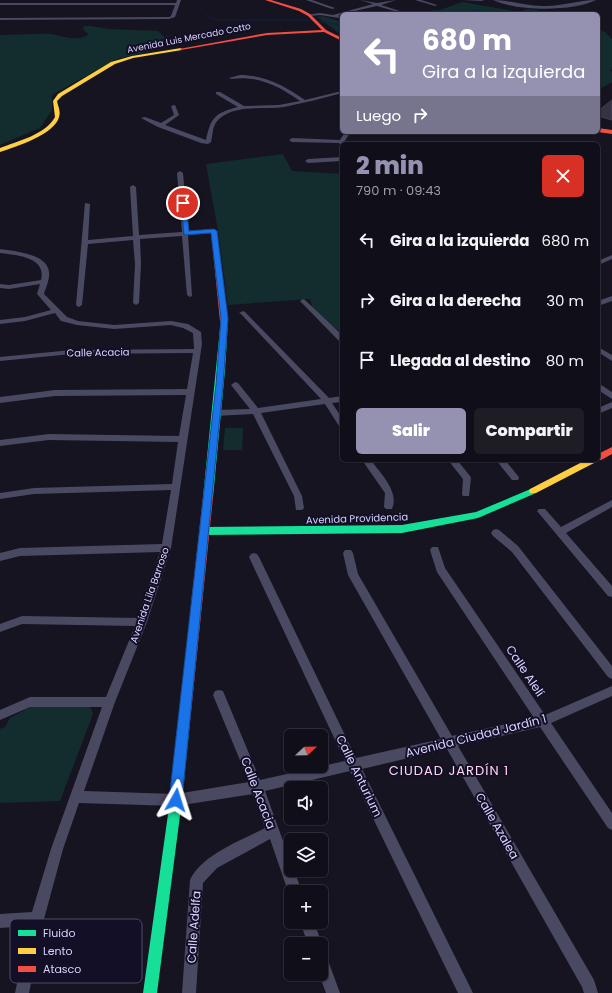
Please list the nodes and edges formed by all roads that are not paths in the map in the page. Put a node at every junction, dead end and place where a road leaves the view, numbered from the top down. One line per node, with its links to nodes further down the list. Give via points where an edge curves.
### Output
1 (267, 0): 25 (street, via 300,10)
2 (308, 0): 15 (street)
3 (362, 0): 16 (street)
4 (394, 0): 16 (street)
5 (402, 0): 16 (street)
6 (417, 0): 17 (street)
7 (464, 0): 8 (street)
8 (482, 0)
9 (495, 0): 10 (street, via 519,6 552,8)
10 (594, 0)
11 (49, 2): 12 (street); 14 (street); 19 (street)
12 (178, 2): 29 (street, via 173,17 169,18)
13 (326, 2): 15 (street)
14 (0, 4)
15 (320, 4): 18 (street)
16 (379, 5): 20 (street); 21 (street); 22 (street)
17 (435, 5)
18 (333, 8)
19 (46, 9)
20 (350, 12)
21 (359, 12)
22 (401, 12)
23 (43, 14): 29 (street)
24 (340, 14): 26 (street)
25 (310, 16): 26 (street); 30 (street)
26 (333, 16): 27 (street)
27 (340, 17)
28 (0, 19): 29 (street)
29 (40, 19)
30 (323, 29): 31 (street); 44 (street, Avenida Luis Mercado Cotto, via 244,37 132,57 113,63 60,95 55,101 55,122 44,131)
31 (340, 39)
32 (231, 78): 35 (street, via 242,74 262,79 289,90)
33 (340, 92): 35 (street)
34 (218, 93): 37 (street)
35 (304, 101): 37 (street, via 279,106)
36 (172, 106): 39 (street, via 177,115)
37 (243, 108): 39 (street, via 225,112 217,118 210,127 208,142)
38 (143, 118): 39 (street)
39 (160, 126)
40 (600, 130): 41 (street)
41 (612, 132)
42 (292, 140): 43 (street)
43 (340, 143)
44 (0, 150)
45 (340, 159): 46 (street)
46 (308, 161)
47 (180, 173): 50 (street)
48 (133, 187): 51 (street)
49 (88, 204): 52 (street)
50 (186, 234): 51 (street); 58 (street); 84 (street, via 214,231 224,318)
51 (136, 238): 52 (street); 61 (street)
52 (84, 242): 63 (street, via 85,263)
53 (0, 251): 56 (street, Avenida Lila Barroso, via 39,261 46,273)
54 (612, 257): 55 (street)
55 (600, 262)
56 (42, 282): 57 (street); 64 (street, Avenida Lila Barroso, via 40,294)
57 (0, 286)
58 (190, 295)
59 (612, 298): 62 (street)
60 (303, 301): 67 (street)
61 (136, 303)
62 (600, 303)
63 (79, 305)
64 (55, 311): 66 (street); 69 (street, Avenida Lila Barroso, via 64,320 77,324 114,327 171,323 185,326 197,332)
65 (243, 313): 80 (street)
66 (0, 322)
67 (340, 337)
68 (612, 348): 70 (street)
69 (196, 351): 72 (street, Calle Acacia, via 72,352); 76 (street, Avenida Lila Barroso)
70 (600, 352)
71 (600, 353): 73 (street)
72 (0, 359)
73 (612, 359)
74 (235, 385): 82 (street)
75 (600, 387): 77 (street)
76 (190, 392): 79 (street, via 55,393); 86 (street, Avenida Lila Barroso)
77 (612, 396)
78 (340, 399): 80 (street)
79 (0, 400)
80 (327, 401): 82 (street); 85 (street)
81 (612, 405): 83 (street)
82 (256, 411): 84 (street); 100 (street, via 298,496)
83 (600, 411)
84 (215, 413): 102 (street)
85 (340, 421)
86 (183, 439): 87 (street, via 49,437); 95 (street, Avenida Lila Barroso)
87 (0, 443)
88 (612, 450): 89 (street)
89 (600, 457)
90 (367, 462): 99 (street, via 389,493)
91 (454, 462): 96 (street, via 467,478)
92 (502, 462): 94 (street)
93 (589, 462): 102 (street, Avenida Providencia, via 528,493 478,514 402,529)
94 (515, 478)
95 (176, 487): 97 (street, via 34,491); 105 (street, Avenida Lila Barroso)
96 (466, 494)
97 (0, 496)
98 (612, 503): 103 (street)
99 (389, 507)
100 (300, 508)
101 (542, 511): 103 (street)
102 (204, 531): 123 (street)
103 (560, 532): 110 (street)
104 (496, 533): 113 (street, via 515,549)
105 (166, 548): 108 (street, via 20,552); 111 (street, Avenida Lila Barroso)
106 (435, 550): 118 (street, Calle Alelí, via 440,569)
107 (348, 553): 119 (street, Calle Azalea, via 353,575)
108 (0, 557)
109 (254, 557): 120 (street, Calle Anturium)
110 (612, 593)
111 (142, 622): 112 (street, via 22,620); 116 (street, Avenida Lila Barroso)
112 (0, 628)
113 (612, 674)
114 (612, 691): 118 (street, Avenida Ciudad Jardín 1)
115 (219, 695): 121 (street, Calle Acacia)
116 (109, 702): 117 (street, via 30,702); 122 (street, Avenida Lila Barroso)
117 (0, 715)
118 (543, 721): 119 (street, Avenida Ciudad Jardín 1); 124 (street, Calle Alelí)
119 (450, 743): 120 (street, Avenida Ciudad Jardín 1); 137 (street, Calle Azalea, via 589,985)
120 (354, 766): 121 (street, Avenida Ciudad Jardín 1); 136 (street, Calle Anturium)
121 (257, 787): 123 (street, Avenida Ciudad Jardín 1); 125 (street, Calle Acacia)
122 (76, 797): 123 (street, Avenida Ciudad Jardín 1); 127 (street, Avenida Lila Barroso)
123 (176, 800): 133 (street)
124 (612, 824)
125 (272, 831): 126 (street, Calle Acacia); 134 (street, Calle Adelfa, via 212,863 197,880)
126 (292, 885)
127 (37, 919)
128 (10, 920): 129 (street)
129 (0, 921)
130 (328, 979): 135 (street)
131 (24, 983): 132 (street, Avenida Lila Barroso)
132 (22, 993)
133 (150, 993)
134 (189, 993)
135 (333, 993)
136 (466, 993)
137 (591, 993)

